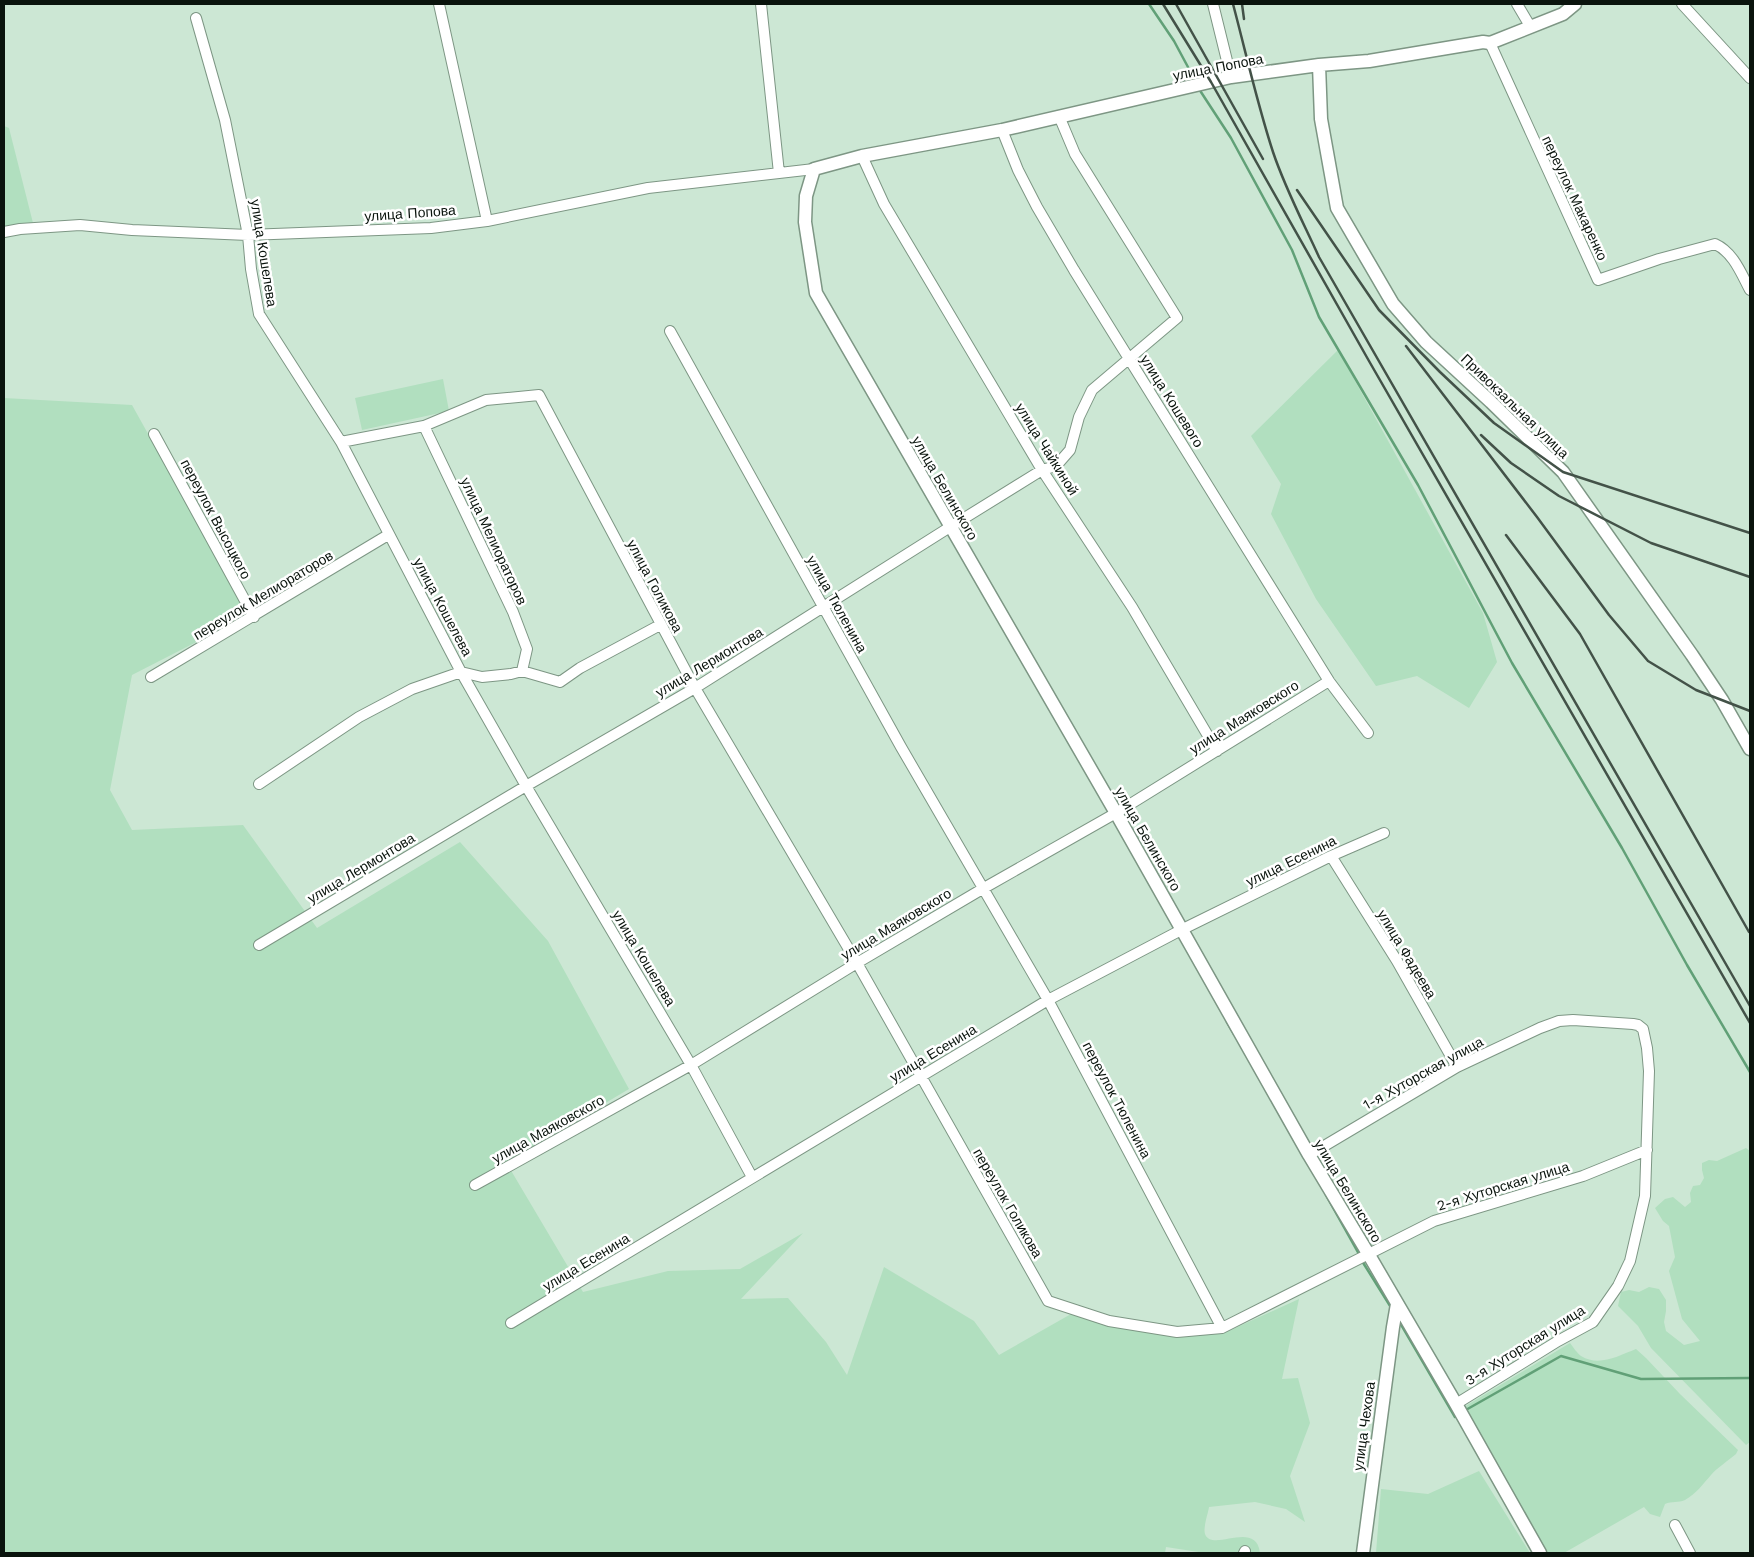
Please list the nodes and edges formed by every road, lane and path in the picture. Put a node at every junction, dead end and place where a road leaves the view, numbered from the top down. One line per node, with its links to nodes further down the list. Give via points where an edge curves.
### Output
1 (439, 4): 18 (street)
2 (761, 4): 17 (street)
3 (1213, 4): 11 (street)
4 (1517, 4): 8 (street)
5 (1575, 4): 8 (street, улица Попова, via 1562,14)
6 (1682, 4): 12 (street)
7 (196, 18): 20 (street, улица Кошелева, via 225,120)
8 (1530, 26): 9 (street, улица Попова)
9 (1490, 42): 10 (street, улица Попова, via 1369,61); 21 (street, переулок Макаренко, via 1598,280 1659,258 1715,244 1730,255)
10 (1319, 65): 11 (street, улица Попова); 39 (street, Привокзальная улица, via 1321,119 1336,208 1393,304 1426,342 1563,472 1692,655)
11 (1231, 77): 13 (street, улица Попова)
12 (1750, 78)
13 (1059, 116): 14 (street, улица Попова); 23 (street, улица Лермонтова, via 1075,154 1177,318)
14 (1002, 130): 15 (street, улица Попова); 23 (street, улица Кошевого, via 1037,207)
15 (862, 156): 16 (street); 27 (street, улица Чайкиной, via 884,204)
16 (814, 169): 17 (street, улица Попова); 28 (street, улица Белинского, via 806,196 805,222 816,293)
17 (779, 173): 18 (street, улица Попова, via 648,188)
18 (487, 221): 20 (street, улица Попова, via 431,228)
19 (4, 232): 20 (street, улица Попова, via 80,225)
20 (248, 235): 26 (street, улица Кошелева, via 259,314)
21 (1750, 290)
22 (670, 331): 30 (street, улица Тюленина)
23 (1130, 359): 27 (street, улица Лермонтова, via 1092,390 1079,417 1070,450 1056,466); 36 (street, улица Кошевого)
24 (424, 426): 26 (street, улица Голикова); 32 (street, улица Голикова, via 486,400 539,395); 33 (street, улица Мелиораторов, via 513,612 527,649)
25 (154, 434): 31 (street, переулок Высоцкого)
26 (341, 442): 29 (street, улица Кошелева)
27 (1042, 470): 28 (street, улица Лермонтова); 40 (street, улица Чайкиной, via 1132,608)
28 (950, 527): 30 (street, улица Лермонтова); 43 (street, улица Белинского)
29 (388, 535): 31 (street, переулок Мелиораторов); 34 (street, улица Кошелева)
30 (824, 608): 37 (street, улица Лермонтова); 46 (street, улица Тюленина)
31 (254, 617): 35 (street, переулок Мелиораторов)
32 (660, 625): 33 (street, via 560,682); 37 (street, улица Голикова)
33 (522, 671): 34 (street, via 482,677)
34 (462, 672): 41 (street, via 412,689 359,716); 42 (street, улица Кошелева)
35 (151, 678)
36 (1329, 681): 38 (street, улица Кошевого); 40 (street, улица Маяковского)
37 (695, 688): 42 (street, улица Лермонтова); 49 (street, улица Голикова)
38 (1368, 733)
39 (1750, 749)
40 (1217, 750): 43 (street, улица Маяковского)
41 (259, 784)
42 (526, 786): 48 (street, улица Лермонтова); 52 (street, улица Кошелева)
43 (1116, 813): 46 (street, улица Маяковского); 47 (street, улица Белинского)
44 (1384, 832): 45 (street, улица Есенина)
45 (1331, 856): 47 (street, улица Есенина); 53 (street, улица Фадеева)
46 (984, 888): 49 (street, улица Маяковского); 50 (street, переулок Тюленина)
47 (1183, 929): 50 (street, улица Есенина); 56 (street, улица Белинского)
48 (259, 945)
49 (857, 963): 52 (street, улица Маяковского); 54 (street, переулок Голикова)
50 (1048, 1000): 54 (street, улица Есенина); 62 (street, переулок Тюленина)
51 (1643, 1029): 53 (street, 1-я Хуторская улица, via 1633,1024 1559,1021); 55 (street, 3-я Хуторская улица, via 1649,1071)
52 (691, 1065): 57 (street, улица Кошелева); 58 (street, улица Маяковского)
53 (1457, 1067): 56 (street, 1-я Хуторская улица)
54 (920, 1077): 57 (street, улица Есенина); 62 (street, переулок Голикова, via 1048,1301 1109,1321 1177,1332)
55 (1647, 1150): 59 (street, 2-я Хуторская улица, via 1583,1176 1434,1221); 63 (street, 3-я Хуторская улица, via 1645,1196 1630,1262 1593,1322)
56 (1308, 1155): 59 (street, улица Белинского)
57 (752, 1177): 61 (street, улица Есенина)
58 (475, 1185)
59 (1369, 1255): 60 (street, улица Белинского); 62 (street, 2-я Хуторская улица)
60 (1397, 1304): 63 (street, улица Белинского); 65 (street, улица Чехова)
61 (511, 1323)
62 (1222, 1328)
63 (1456, 1404): 66 (street, улица Белинского)
64 (1675, 1525): 67 (street)
65 (1363, 1553)
66 (1540, 1553)
67 (1690, 1553)

